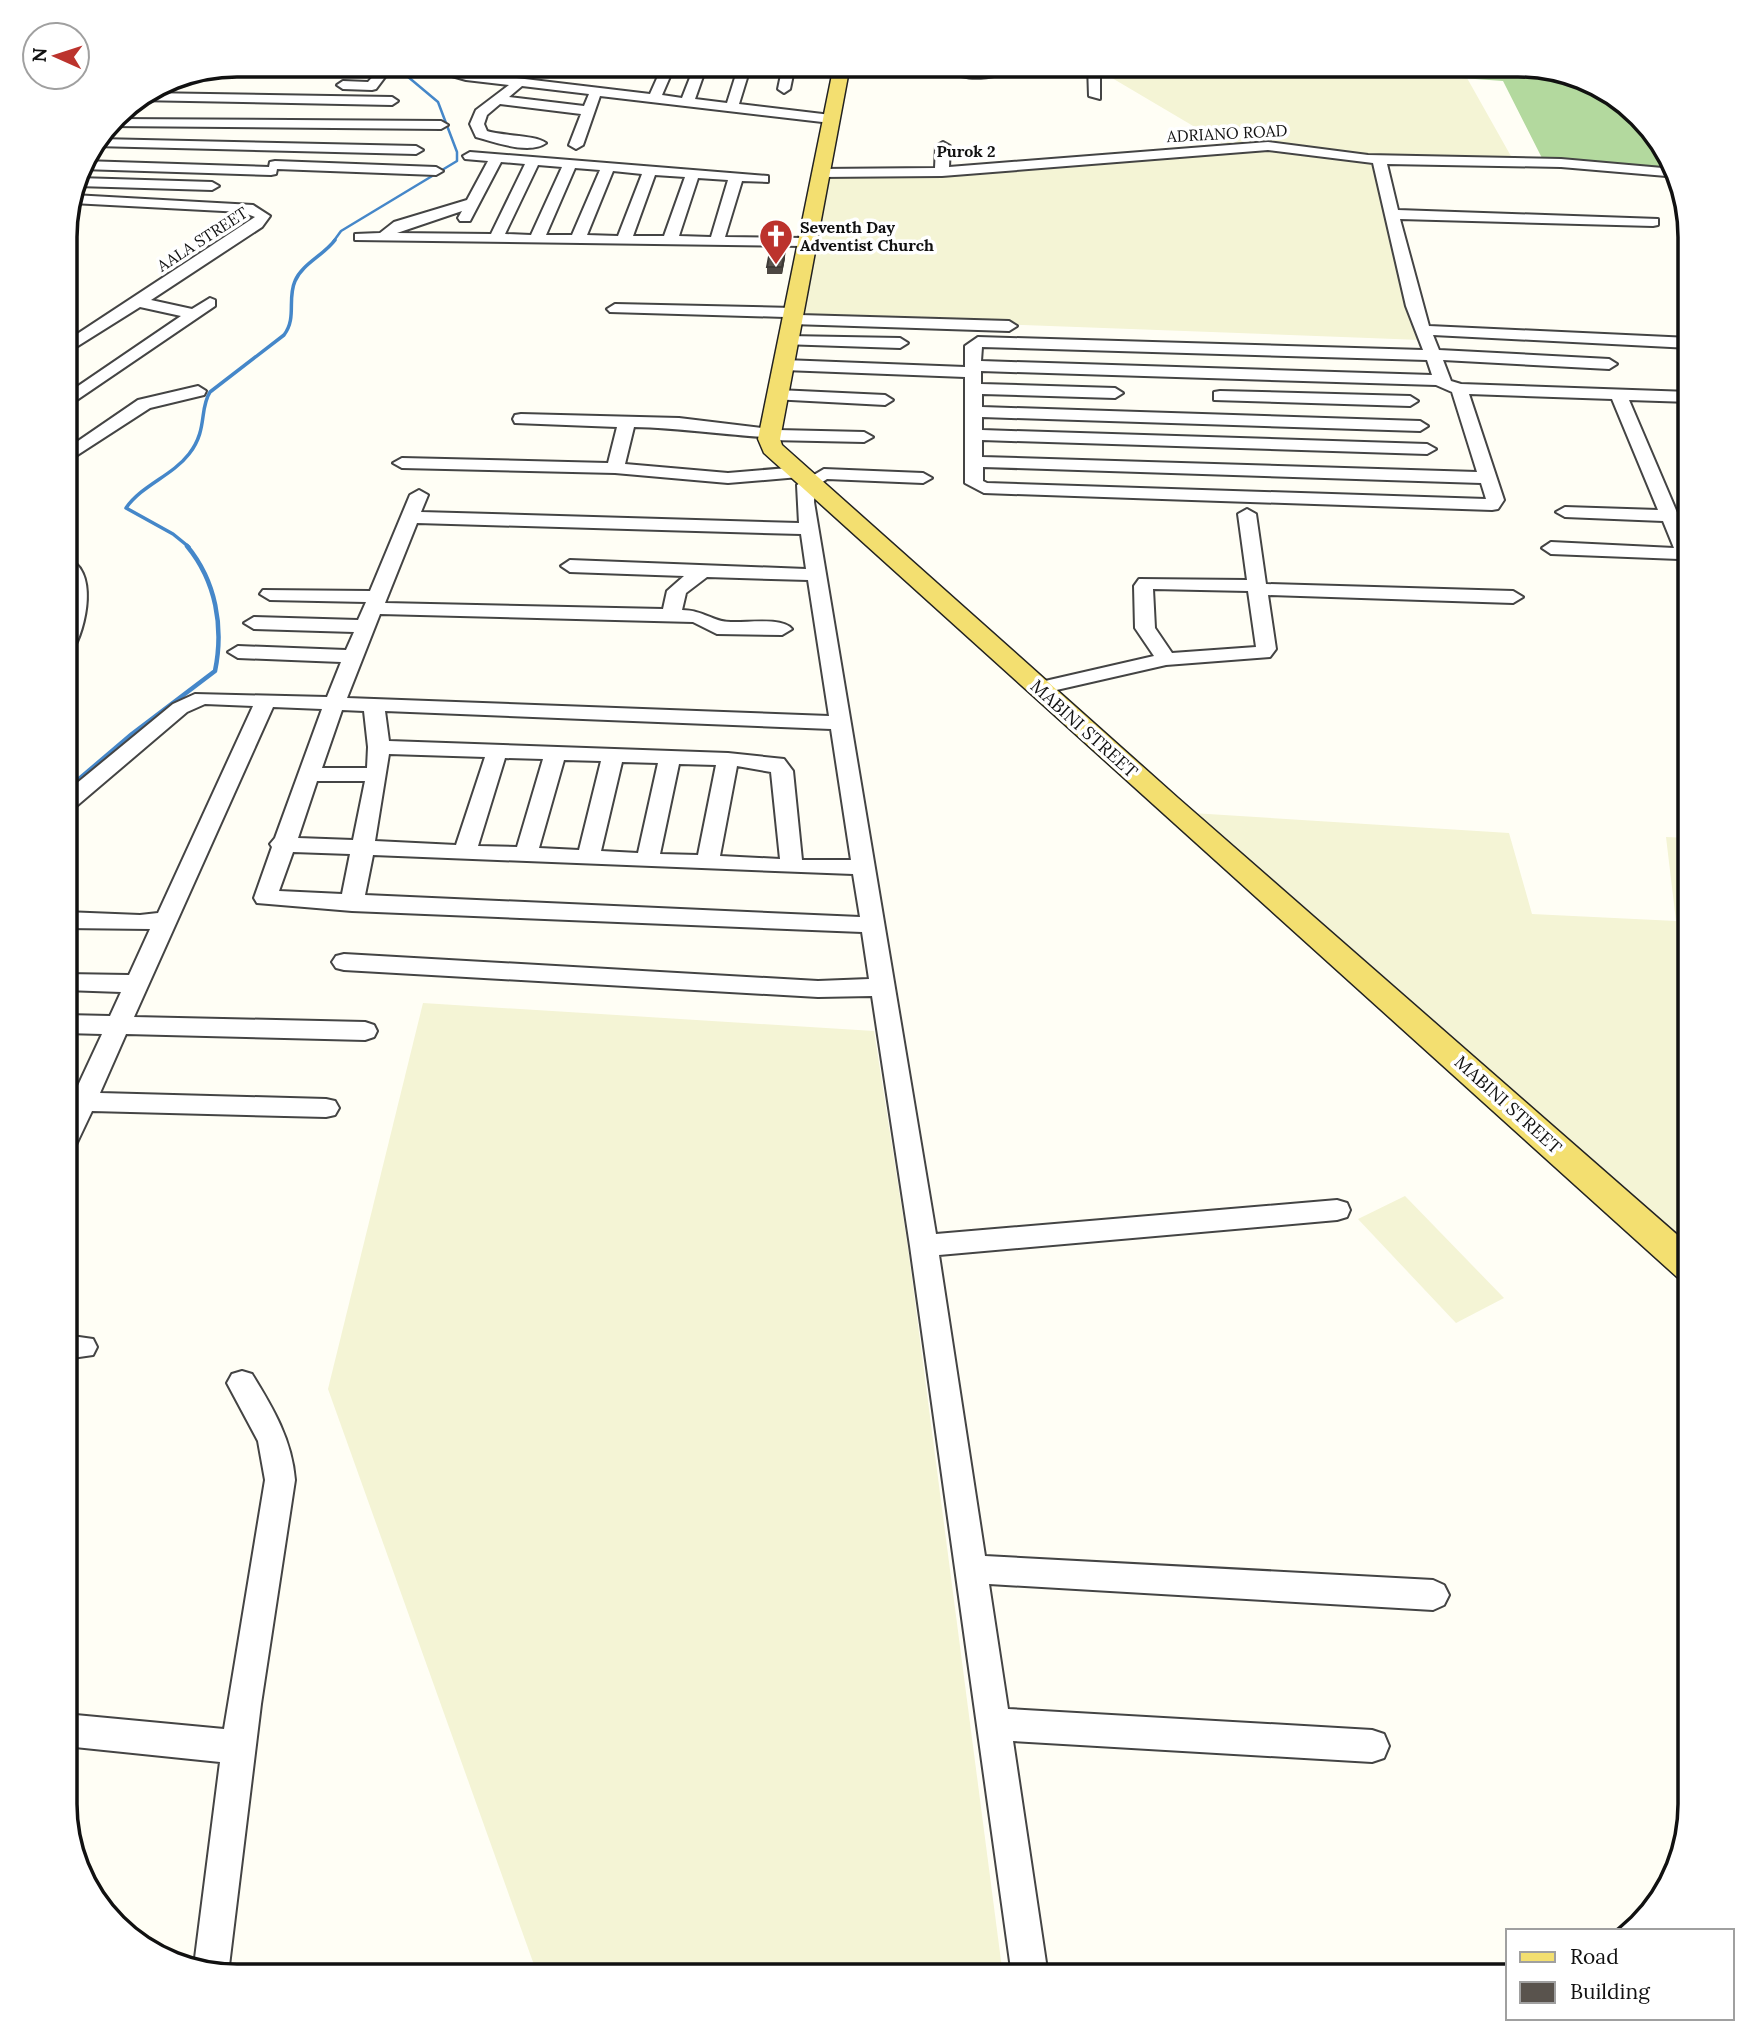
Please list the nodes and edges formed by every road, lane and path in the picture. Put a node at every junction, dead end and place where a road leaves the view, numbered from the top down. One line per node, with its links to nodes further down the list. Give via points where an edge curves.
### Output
1 (379, 77): 10 (street, via 372,86)
2 (475, 77): 9 (street)
3 (663, 77): 15 (street)
4 (697, 77): 18 (street)
5 (741, 77): 19 (street)
6 (786, 77): 11 (street)
7 (840, 77): 22 (main road)
8 (1094, 77): 13 (street)
9 (520, 83): 12 (street); 16 (street)
10 (330, 85)
11 (784, 89)
12 (596, 92): 15 (street); 20 (street)
13 (1095, 96)
14 (158, 97): 17 (street)
15 (653, 98): 18 (street)
16 (498, 100): 21 (street); 25 (street, via 481,113 477,124 481,134)
17 (392, 101)
18 (687, 102): 19 (street)
19 (732, 107): 22 (street)
20 (589, 111): 21 (street); 28 (street)
21 (537, 115): 25 (street)
22 (831, 119): 45 (main road)
23 (126, 122): 24 (street)
24 (440, 125)
25 (506, 141): 27 (street)
26 (108, 143): 30 (street)
27 (539, 143)
28 (576, 145)
29 (943, 146): 43 (street)
30 (288, 147): 31 (street); 40 (street)
31 (416, 150)
32 (470, 156): 34 (street)
33 (1379, 159): 43 (street, ADRIANO ROAD, via 1268,146); 44 (street, ADRIANO ROAD, via 1578,162); 55 (street)
34 (495, 161): 35 (street); 52 (street)
35 (533, 162): 37 (street); 60 (street)
36 (94, 165): 39 (street)
37 (570, 165): 38 (street); 61 (street)
38 (608, 167): 41 (street); 62 (street)
39 (226, 168): 40 (street); 50 (street)
40 (273, 168): 42 (street); 54 (street)
41 (650, 170): 46 (street); 63 (street)
42 (436, 171)
43 (942, 172): 45 (street, ADRIANO ROAD)
44 (1664, 172)
45 (820, 173): 66 (main road)
46 (692, 174): 47 (street); 64 (street)
47 (736, 177): 48 (street); 65 (street)
48 (763, 179)
49 (87, 182): 50 (street)
50 (212, 186): 53 (street)
51 (81, 199): 53 (street, AALA STREET)
52 (472, 203): 58 (street, via 399,225); 59 (street)
53 (196, 205): 54 (street, AALA STREET)
54 (242, 208): 67 (street, AALA STREET, via 259,212 263,220)
55 (1392, 214): 56 (street); 76 (street)
56 (1653, 222)
57 (360, 237): 58 (street)
58 (384, 237): 59 (street)
59 (456, 238): 60 (street)
60 (496, 238): 61 (street)
61 (537, 238): 62 (street)
62 (578, 239): 63 (street)
63 (624, 239): 64 (street)
64 (670, 240): 65 (street)
65 (717, 240): 66 (street)
66 (805, 242): 71 (main road)
67 (138, 302): 70 (street); 74 (street, AALA STREET)
68 (211, 303): 70 (street)
69 (615, 309): 71 (street)
70 (195, 314): 88 (street)
71 (792, 316): 72 (street); 75 (main road)
72 (1026, 326)
73 (1081, 328): 76 (street)
74 (77, 341)
75 (788, 341): 77 (street); 80 (main road)
76 (1427, 341): 78 (street); 79 (street); 83 (street, via 982,341 974,344); 85 (street)
77 (900, 343)
78 (1678, 343)
79 (1609, 364)
80 (784, 365): 83 (street); 91 (main road)
81 (1114, 370): 82 (street); 83 (street); 89 (street)
82 (1217, 373): 84 (street); 92 (street)
83 (973, 376): 89 (street); 96 (street)
84 (1405, 379): 85 (street); 95 (street)
85 (1442, 380): 86 (street)
86 (1459, 389): 90 (street); 114 (street)
87 (198, 391): 106 (street, via 144,404)
88 (77, 392)
89 (1115, 393): 97 (street)
90 (1618, 394): 93 (street); 119 (street)
91 (778, 395): 94 (street); 102 (main road)
92 (1220, 396): 95 (street); 99 (street)
93 (1678, 396)
94 (885, 400)
95 (1410, 401): 101 (street)
96 (973, 412): 97 (street); 103 (street)
97 (1115, 416): 99 (street)
98 (521, 419): 100 (street)
99 (1223, 420): 101 (street)
100 (627, 422): 102 (street); 109 (street)
101 (1420, 426): 105 (street)
102 (770, 433): 104 (street); 112 (main road, MABINI STREET, via 772,448)
103 (974, 435): 105 (street); 107 (street)
104 (864, 437)
105 (1427, 449): 111 (street)
106 (77, 450)
107 (974, 462): 110 (street); 116 (street, via 974,482 981,488)
108 (402, 463): 109 (street)
109 (615, 468): 112 (street, via 728,478)
110 (1233, 470): 111 (street); 116 (street)
111 (1437, 476): 114 (street)
112 (804, 477): 113 (street); 121 (street); 138 (main road, MABINI STREET)
113 (923, 478)
114 (1488, 478): 116 (street, via 1495,500 1492,505)
115 (419, 495): 120 (street)
116 (1236, 498)
117 (1564, 512): 119 (street)
118 (1247, 514): 128 (street)
119 (1670, 516): 122 (street)
120 (410, 517): 121 (street); 131 (street)
121 (808, 529): 127 (street)
122 (1678, 535)
123 (1551, 548): 124 (street)
124 (1678, 558)
125 (570, 566): 126 (street)
126 (702, 571): 127 (street); 132 (street, via 677,591)
127 (816, 575): 142 (street)
128 (1257, 587): 130 (street); 137 (street, via 1263,653); 137 (street, via 1146,583 1145,628)
129 (270, 594): 131 (street)
130 (1513, 597)
131 (372, 610): 132 (street); 133 (street); 136 (street)
132 (671, 615): 134 (street, via 697,616 717,628)
133 (254, 622)
134 (782, 629)
135 (237, 652): 136 (street)
136 (353, 656): 140 (street)
137 (1166, 659): 138 (street)
138 (1039, 688): 177 (main road, MABINI STREET)
139 (266, 700): 140 (street); 151 (street, via 191,701); 162 (street)
140 (334, 704): 141 (street); 149 (street)
141 (374, 706): 142 (street); 143 (street)
142 (840, 723): 160 (street)
143 (379, 747): 144 (street); 150 (street)
144 (497, 751): 145 (street); 154 (street)
145 (555, 753): 146 (street); 155 (street)
146 (612, 755): 147 (street); 156 (street)
147 (670, 757): 148 (street); 157 (street)
148 (728, 759): 158 (street); 159 (street, via 780,766)
149 (310, 774): 150 (street); 152 (street)
150 (377, 775): 153 (street)
151 (77, 793)
152 (281, 844): 153 (street); 161 (street, via 265,898)
153 (364, 849): 154 (street); 161 (street)
154 (465, 853): 155 (street)
155 (526, 856): 156 (street)
156 (588, 858): 157 (street)
157 (647, 860): 158 (street)
158 (708, 863): 159 (street)
159 (792, 867): 160 (street)
160 (864, 867): 164 (street)
161 (352, 903): 164 (street)
162 (167, 919): 163 (street, via 140,923); 167 (street)
163 (77, 920)
164 (872, 925): 168 (street)
165 (344, 962): 168 (street, via 818,989)
166 (77, 982): 167 (street)
167 (139, 984): 170 (street)
168 (881, 987): 176 (street)
169 (77, 1024): 170 (street)
170 (119, 1025): 171 (street); 172 (street)
171 (365, 1031)
172 (77, 1096)
173 (77, 1101): 174 (street)
174 (326, 1108)
175 (1337, 1210): 176 (street)
176 (925, 1246): 179 (street)
177 (1678, 1256)
178 (242, 1383): 184 (street, via 269,1427 280,1461)
179 (970, 1569): 180 (street); 181 (street)
180 (1433, 1595)
181 (993, 1724): 183 (street); 186 (street)
182 (77, 1731): 184 (street)
183 (1372, 1746)
184 (239, 1747): 185 (street)
185 (213, 1962)
186 (1028, 1964)

